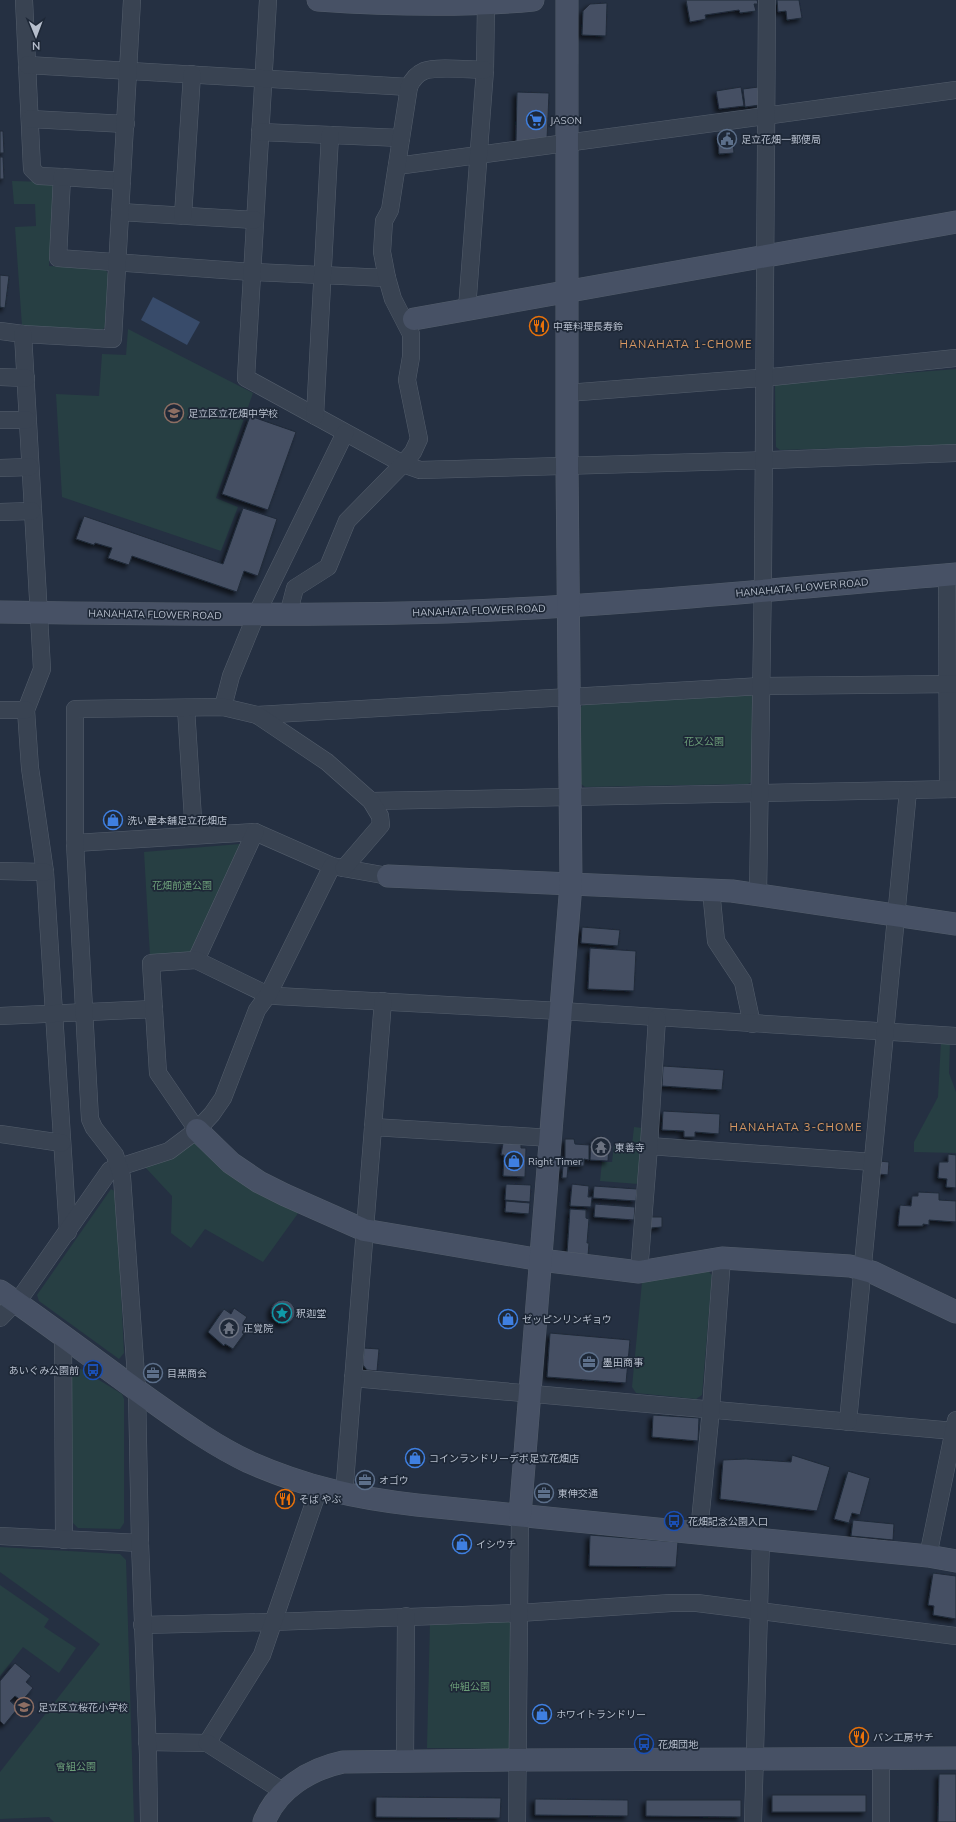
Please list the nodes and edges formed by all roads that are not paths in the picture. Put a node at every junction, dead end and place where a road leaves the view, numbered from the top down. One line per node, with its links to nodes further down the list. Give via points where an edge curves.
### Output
1 (24, 0): 9 (street)
2 (132, 0): 11 (street)
3 (268, 0): 13 (street)
4 (320, 0): 8 (street, via 396,5)
5 (533, 0): 8 (street)
6 (567, 0): 22 (street)
7 (767, 0): 16 (street)
8 (481, 3): 10 (street)
9 (27, 65): 11 (street); 17 (street)
10 (485, 70): 14 (street, via 424,71 412,80); 23 (street)
11 (129, 71): 12 (street); 18 (street)
12 (192, 74): 13 (street); 28 (street)
13 (264, 79): 14 (street); 19 (street)
14 (409, 87): 21 (street)
15 (956, 90): 16 (street)
16 (767, 115): 22 (street); 31 (street)
17 (30, 119): 18 (street); 25 (street, via 32,169 39,176)
18 (126, 124): 26 (street)
19 (260, 132): 20 (street); 29 (street)
20 (330, 135): 21 (street); 34 (street)
21 (401, 138): 24 (street)
22 (568, 144): 23 (street); 36 (street)
23 (479, 154): 24 (street); 37 (street)
24 (397, 166): 35 (street, via 390,210 384,221 382,252)
25 (62, 177): 26 (street); 32 (street, via 58,258)
26 (122, 181): 27 (street)
27 (120, 212): 28 (street); 32 (street)
28 (183, 216): 29 (street)
29 (255, 220): 33 (street)
30 (956, 222): 31 (street)
31 (766, 256): 36 (street); 44 (street)
32 (118, 262): 33 (street); 40 (street, via 113,339)
33 (252, 272): 34 (street); 46 (street, via 246,378)
34 (323, 275): 35 (street); 46 (street)
35 (387, 278): 38 (street, via 393,299)
36 (568, 291): 37 (street); 45 (street)
37 (468, 309): 38 (street)
38 (409, 320): 52 (street, via 411,357 408,380 419,439)
39 (0, 331): 40 (street)
40 (22, 334): 43 (street)
41 (956, 358): 44 (street)
42 (0, 377): 43 (street)
43 (26, 378): 48 (street)
44 (765, 378): 45 (street); 51 (street)
45 (567, 393): 53 (street)
46 (315, 416): 49 (street)
47 (0, 420): 48 (street)
48 (27, 420): 54 (street)
49 (345, 434): 52 (street); 63 (street)
50 (956, 453): 51 (street)
51 (764, 461): 53 (street); 59 (street)
52 (403, 464): 53 (street, via 420,470); 64 (street, via 347,521 328,567 295,588)
53 (567, 466): 60 (street)
54 (30, 467): 55 (street); 56 (street)
55 (0, 468)
56 (32, 511): 57 (street); 62 (street)
57 (0, 512)
58 (951, 574): 59 (street, HANAHATA FLOWER ROAD); 65 (street)
59 (762, 590): 60 (street, HANAHATA FLOWER ROAD); 66 (street)
60 (570, 606): 64 (street, HANAHATA FLOWER ROAD, via 448,612); 67 (street)
61 (0, 612): 62 (street, HANAHATA FLOWER ROAD)
62 (38, 612): 63 (street, HANAHATA FLOWER ROAD); 71 (street, via 42,669)
63 (256, 615): 64 (street, HANAHATA FLOWER ROAD); 68 (street, via 231,676)
64 (288, 615)
65 (951, 684): 66 (street); 73 (street)
66 (762, 686): 67 (street); 75 (street)
67 (570, 697): 72 (street); 76 (street)
68 (223, 707): 69 (street); 72 (street)
69 (186, 708): 79 (street); 80 (street, via 75,709)
70 (0, 710): 71 (street)
71 (26, 710): 83 (street, via 30,768)
72 (257, 716): 77 (street, via 327,762)
73 (952, 789): 74 (street)
74 (908, 791): 75 (street); 88 (street)
75 (761, 792): 76 (street); 87 (street)
76 (571, 797): 77 (street); 85 (street)
77 (372, 801): 81 (street, via 380,816 381,825)
78 (255, 832): 79 (street); 81 (street); 90 (street)
79 (194, 835): 80 (street)
80 (75, 843): 94 (street)
81 (338, 867): 84 (street); 91 (street)
82 (0, 871): 83 (street)
83 (45, 872): 96 (street)
84 (388, 876): 85 (street)
85 (571, 884): 86 (street); 95 (street)
86 (711, 890): 87 (street); 99 (street, via 716,941 743,982)
87 (758, 895): 88 (street)
88 (897, 915): 89 (street); 100 (street)
89 (956, 924)
90 (196, 960): 91 (street); 93 (street, via 151,963)
91 (268, 995): 92 (street); 103 (street, via 257,1010 223,1098)
92 (383, 1001): 95 (street); 102 (street)
93 (154, 1009): 94 (street); 103 (street, via 158,1073)
94 (84, 1011): 96 (street); 109 (street, via 90,1119 115,1155)
95 (561, 1011): 98 (street); 105 (street)
96 (54, 1012): 97 (street); 106 (street)
97 (0, 1016)
98 (657, 1018): 99 (street); 107 (street)
99 (752, 1024): 100 (street)
100 (885, 1033): 101 (street); 108 (street)
101 (956, 1036)
102 (373, 1127): 105 (street); 110 (street)
103 (197, 1130): 109 (street, via 169,1151); 110 (street, via 231,1163 259,1182)
104 (0, 1134): 106 (street)
105 (551, 1138): 113 (street)
106 (62, 1143): 111 (street)
107 (649, 1146): 108 (street); 115 (street)
108 (873, 1162): 114 (street)
109 (119, 1167): 111 (street, via 110,1170); 121 (street, via 122,1177)
110 (364, 1230): 113 (street); 120 (street)
111 (68, 1232): 116 (street)
112 (722, 1258): 114 (street); 115 (street); 123 (street)
113 (541, 1260): 115 (street); 122 (street)
114 (862, 1268): 117 (street); 124 (street)
115 (639, 1272)
116 (8, 1296): 118 (street); 119 (street)
117 (956, 1312)
118 (0, 1318)
119 (63, 1336): 121 (street); 132 (street)
120 (353, 1378): 122 (street); 127 (street)
121 (137, 1390): 126 (street, via 184,1423 247,1461); 133 (street)
122 (529, 1394): 123 (street); 128 (street)
123 (711, 1410): 124 (street); 129 (street)
124 (848, 1422): 125 (street)
125 (955, 1426): 134 (street)
126 (319, 1488): 127 (street); 139 (street)
127 (344, 1495): 128 (street)
128 (520, 1515): 129 (street); 137 (street)
129 (699, 1532): 131 (street)
130 (0, 1536): 132 (street)
131 (761, 1538): 134 (street); 136 (street)
132 (64, 1540): 133 (street)
133 (140, 1543): 140 (street)
134 (928, 1556): 135 (street)
135 (956, 1561)
136 (759, 1610): 137 (street, via 697,1603 671,1603); 141 (street, via 779,1615); 146 (street)
137 (518, 1613): 138 (street); 147 (street)
138 (406, 1616): 139 (street); 148 (street)
139 (272, 1622): 140 (street); 143 (street, via 262,1655)
140 (142, 1625): 142 (street)
141 (956, 1636)
142 (147, 1742): 143 (street); 150 (street)
143 (206, 1743): 149 (street)
144 (881, 1758): 145 (street); 146 (street); 154 (street)
145 (956, 1758)
146 (754, 1759): 147 (street); 153 (street)
147 (518, 1760): 148 (street); 152 (street)
148 (405, 1761): 149 (street, via 344,1762 331,1765 306,1776)
149 (284, 1792): 151 (street)
150 (149, 1822)
151 (264, 1822)
152 (517, 1822)
153 (753, 1822)
154 (882, 1822)

